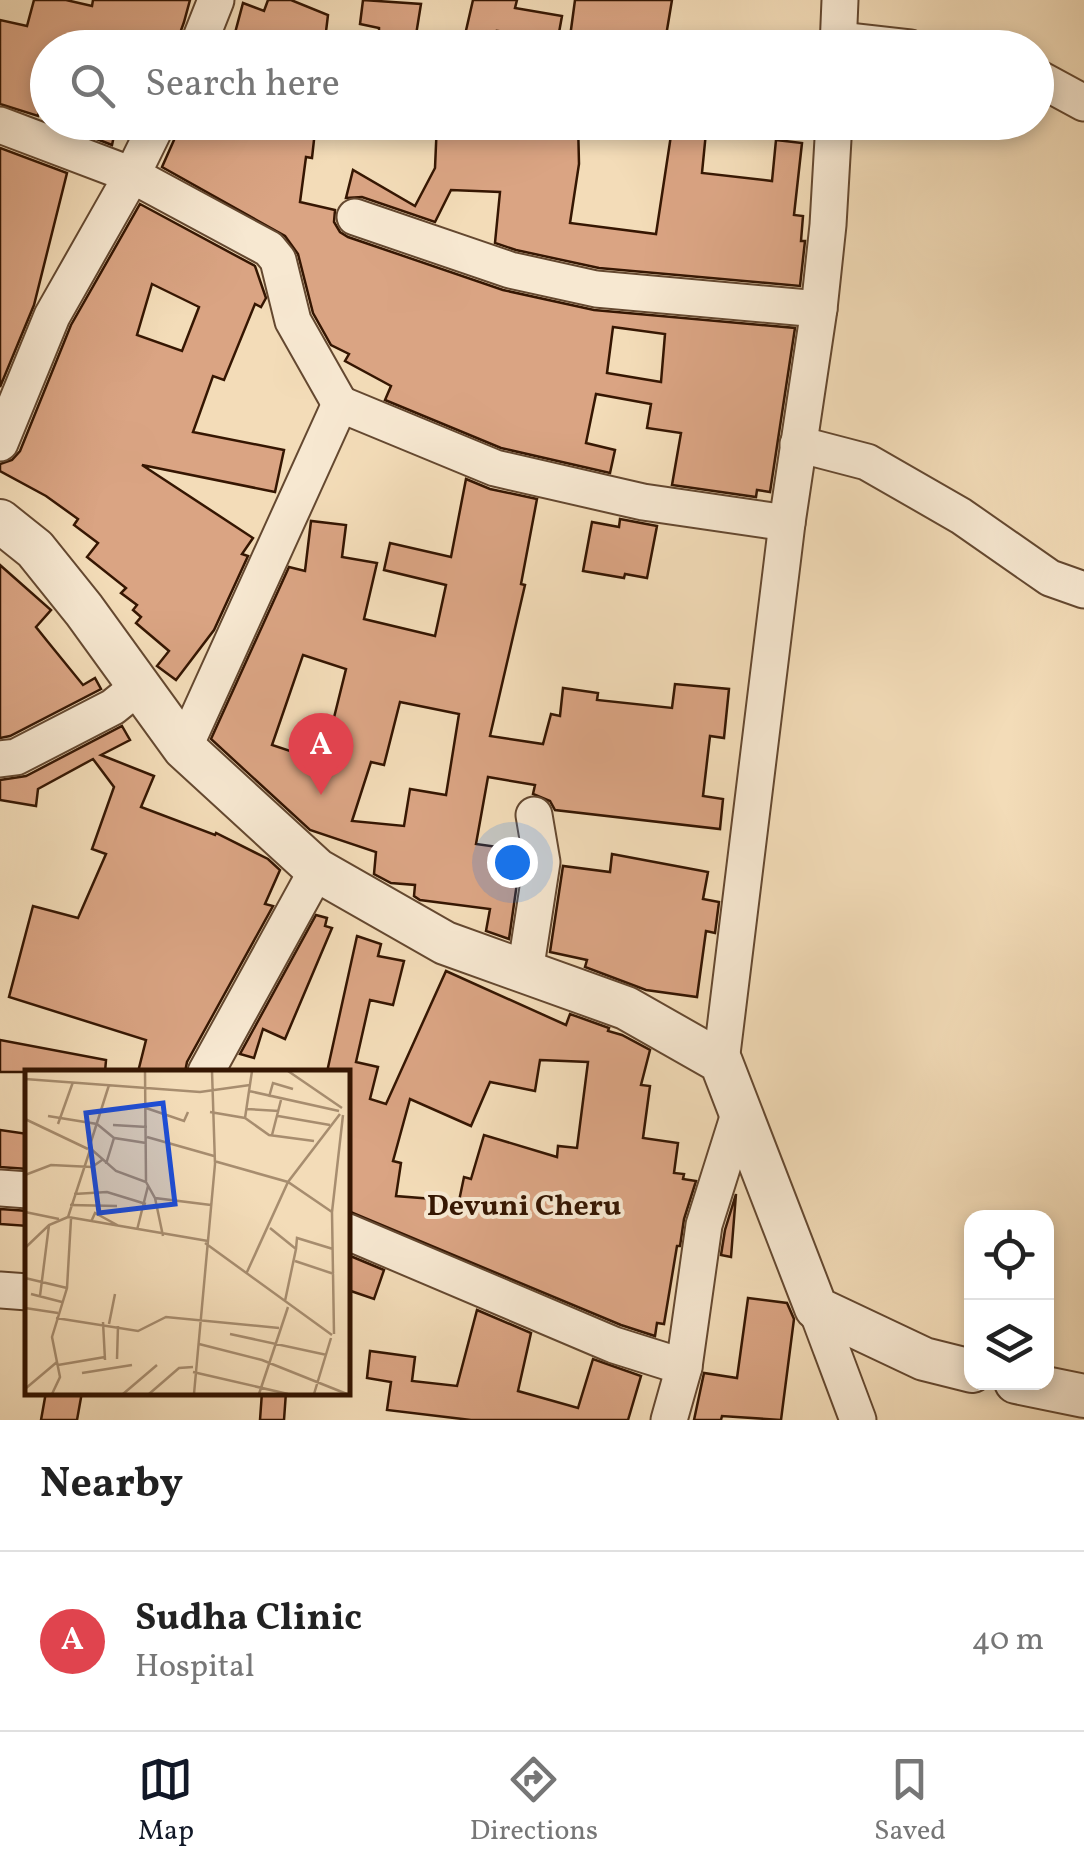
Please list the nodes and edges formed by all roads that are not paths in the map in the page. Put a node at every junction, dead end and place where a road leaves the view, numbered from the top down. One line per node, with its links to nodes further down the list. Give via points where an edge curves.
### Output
1 (216, 0): 3 (street)
2 (840, 0): 4 (street)
3 (204, 30)
4 (839, 30)
5 (1054, 87): 6 (street)
6 (1084, 103)
7 (0, 125): 8 (street)
8 (30, 136)
9 (40, 140): 12 (street)
10 (149, 140): 12 (street)
11 (833, 140): 14 (street)
12 (132, 175): 15 (street, via 278,260 293,321); 16 (street, via 52,316)
13 (355, 217): 14 (street, via 510,270 596,288)
14 (819, 309): 17 (street)
15 (340, 404): 19 (street, via 495,468 642,502); 22 (street)
16 (0, 443)
17 (798, 444): 19 (street); 20 (street, via 866,462 1050,578)
18 (0, 522): 21 (street, via 35,548)
19 (787, 523): 27 (street)
20 (1084, 590)
21 (139, 686): 22 (street); 23 (street, via 16,758)
22 (184, 748): 25 (street)
23 (0, 759)
24 (534, 814): 26 (street, via 542,862)
25 (317, 870): 26 (street, via 445,943); 28 (street)
26 (525, 972): 27 (street, via 626,1008)
27 (720, 1062): 29 (street)
28 (207, 1070)
29 (739, 1114): 35 (street); 36 (street, via 704,1225)
30 (0, 1188): 31 (street)
31 (25, 1190)
32 (350, 1233): 36 (street)
33 (0, 1290): 34 (street)
34 (25, 1292)
35 (816, 1308): 37 (street, via 924,1359); 41 (street)
36 (684, 1368): 40 (street)
37 (964, 1370)
38 (1054, 1390): 39 (street)
39 (1084, 1396)
40 (669, 1420)
41 (858, 1420)

